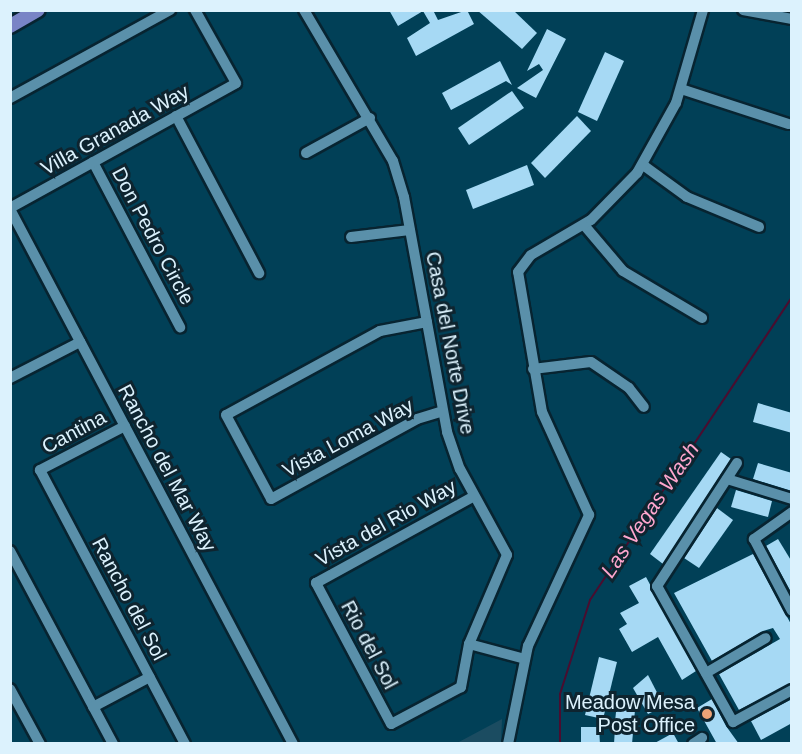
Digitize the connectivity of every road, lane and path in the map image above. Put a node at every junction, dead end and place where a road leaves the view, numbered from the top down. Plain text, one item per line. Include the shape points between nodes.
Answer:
1 (38, 10) edge
2 (170, 10) edge
3 (195, 10) edge
4 (304, 10) edge
5 (703, 10) edge
6 (743, 10) edge
7 (792, 19) edge
8 (10, 26) edge
9 (681, 89) junction
10 (10, 98) edge
11 (176, 116) junction
12 (370, 118) junction
13 (788, 124) dead end
14 (306, 153) dead end
15 (93, 162) junction
16 (643, 165) junction
17 (10, 209) edge
18 (584, 225) junction
19 (759, 227) dead end
20 (410, 230) junction
21 (351, 237) dead end
22 (259, 273) dead end
23 (702, 318) dead end
24 (427, 322) junction
25 (180, 327) dead end
26 (80, 342) junction
27 (532, 369) junction
28 (10, 378) edge
29 (644, 407) dead end
30 (443, 411) junction
31 (124, 426) junction
32 (737, 463) dead end
33 (40, 470) joint
34 (727, 479) junction
35 (474, 496) junction
36 (792, 499) edge
37 (792, 512) edge
38 (11, 552) edge
39 (316, 583) joint
40 (792, 611) edge
41 (766, 638) dead end
42 (469, 644) junction
43 (525, 659) junction
44 (706, 673) junction
45 (150, 677) junction
46 (461, 687) joint
47 (10, 689) edge
48 (792, 690) edge
49 (93, 707) junction
50 (40, 744) edge
51 (113, 744) edge
52 (185, 744) edge
53 (293, 744) edge
54 (508, 744) edge

1 - 8 main road
2 - 10 street
3 - 11 street, Villa Granada Way via 236,83
4 - 12 street, Casa del Norte Drive
5 - 9 street
6 - 7 street
9 - 13 street
9 - 16 street
11 - 15 street, Villa Granada Way
11 - 22 street
12 - 14 street
12 - 20 street, Casa del Norte Drive via 393,161
15 - 17 street, Villa Granada Way
15 - 25 street, Don Pedro Circle
16 - 18 street
16 - 19 street via 687,197
17 - 26 street, Rancho del Mar Way
18 - 23 street via 623,272
18 - 27 street via 527,258 518,272
20 - 21 street
20 - 24 street, Casa del Norte Drive
24 - 30 street, Casa del Norte Drive
24 - 30 street, Vista Loma Way via 380,331 226,414 271,499 417,419
26 - 28 street
26 - 31 street, Rancho del Mar Way
27 - 29 street via 591,362 629,388
27 - 43 street via 546,424 585,496 589,514
30 - 35 street, Casa del Norte Drive
31 - 33 street, Cantina
31 - 53 street, Rancho del Mar Way
32 - 34 street
33 - 45 street, Rancho del Sol
34 - 36 street
34 - 44 street via 657,586
35 - 39 street, Vista del Rio Way
35 - 42 street, Casa del Norte Drive via 507,555
37 - 40 street via 761,529 754,539
38 - 49 street
39 - 46 street, Rio del Sol via 391,724
41 - 44 street
42 - 43 street
42 - 46 street, Casa del Norte Drive
43 - 54 street
44 - 48 street via 734,722
45 - 49 street
45 - 52 street, Rancho del Sol
47 - 50 street
49 - 51 street

